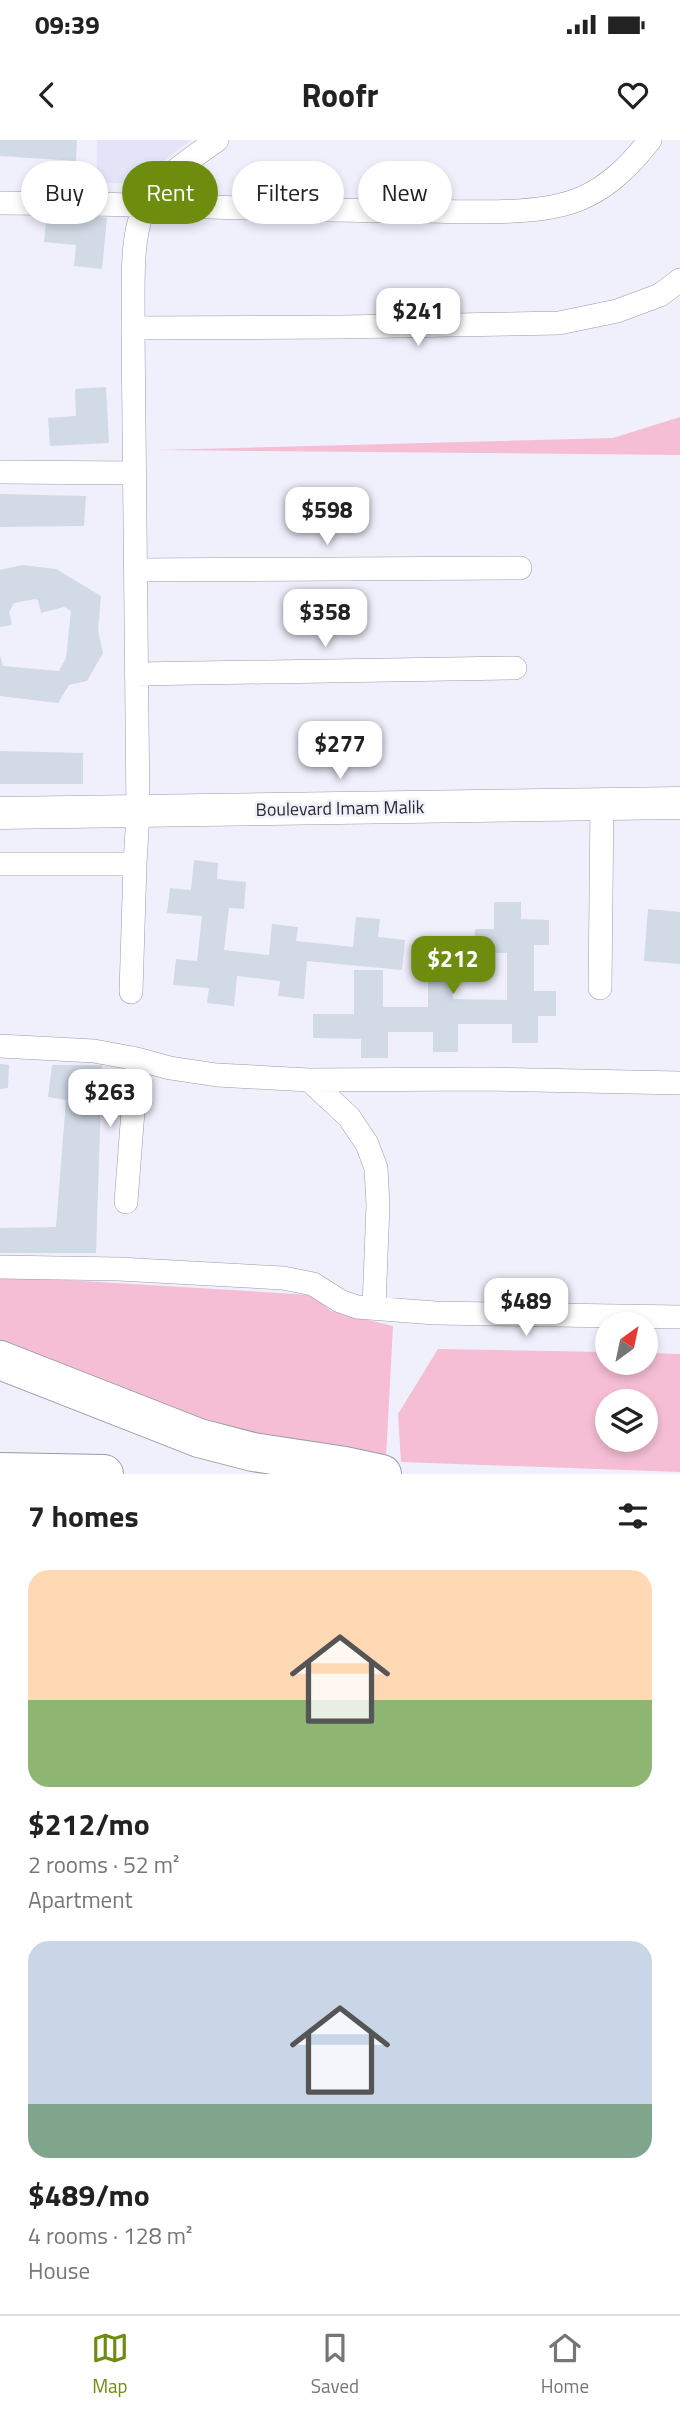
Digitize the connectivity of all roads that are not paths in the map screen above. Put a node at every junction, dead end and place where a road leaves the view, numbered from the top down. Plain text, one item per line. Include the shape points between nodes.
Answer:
1 (216, 140) edge
2 (650, 140) edge
3 (190, 161) edge
4 (0, 204) edge
5 (122, 206) edge
6 (218, 208) edge
7 (140, 224) edge
8 (680, 280) edge
9 (133, 328) junction
10 (0, 472) edge
11 (135, 473) junction
12 (520, 568) dead end
13 (136, 570) junction
14 (515, 668) dead end
15 (136, 674) junction
16 (680, 803) edge
17 (602, 804) junction
18 (0, 813) edge
19 (138, 813) junction
20 (0, 864) edge
21 (135, 864) junction
22 (600, 988) dead end
23 (131, 992) dead end
24 (0, 1046) edge
25 (137, 1059) junction
26 (309, 1080) junction
27 (680, 1083) edge
28 (126, 1202) dead end
29 (0, 1266) edge
30 (374, 1307) junction
31 (680, 1317) edge
32 (0, 1360) edge
33 (0, 1472) edge
34 (104, 1474) edge
35 (382, 1474) edge

1 - 3 street
2 - 6 street via 606,186 548,208
4 - 5 street
7 - 9 street
8 - 9 street via 660,295 617,311 559,323
9 - 11 street
10 - 11 street
11 - 13 street
12 - 13 street
13 - 15 street
14 - 15 street
15 - 19 street
16 - 17 street, Boulevard Imam Malik
17 - 19 street, Boulevard Imam Malik
17 - 22 street
18 - 19 street, Boulevard Imam Malik
19 - 21 street
20 - 21 street
21 - 23 street
24 - 25 street via 94,1051
25 - 26 street via 195,1073
25 - 28 street
26 - 27 street
26 - 30 street via 349,1117 368,1144 376,1168
29 - 30 street via 283,1278 313,1284 348,1304
30 - 31 street via 489,1316
32 - 35 highway via 200,1438
33 - 34 highway

